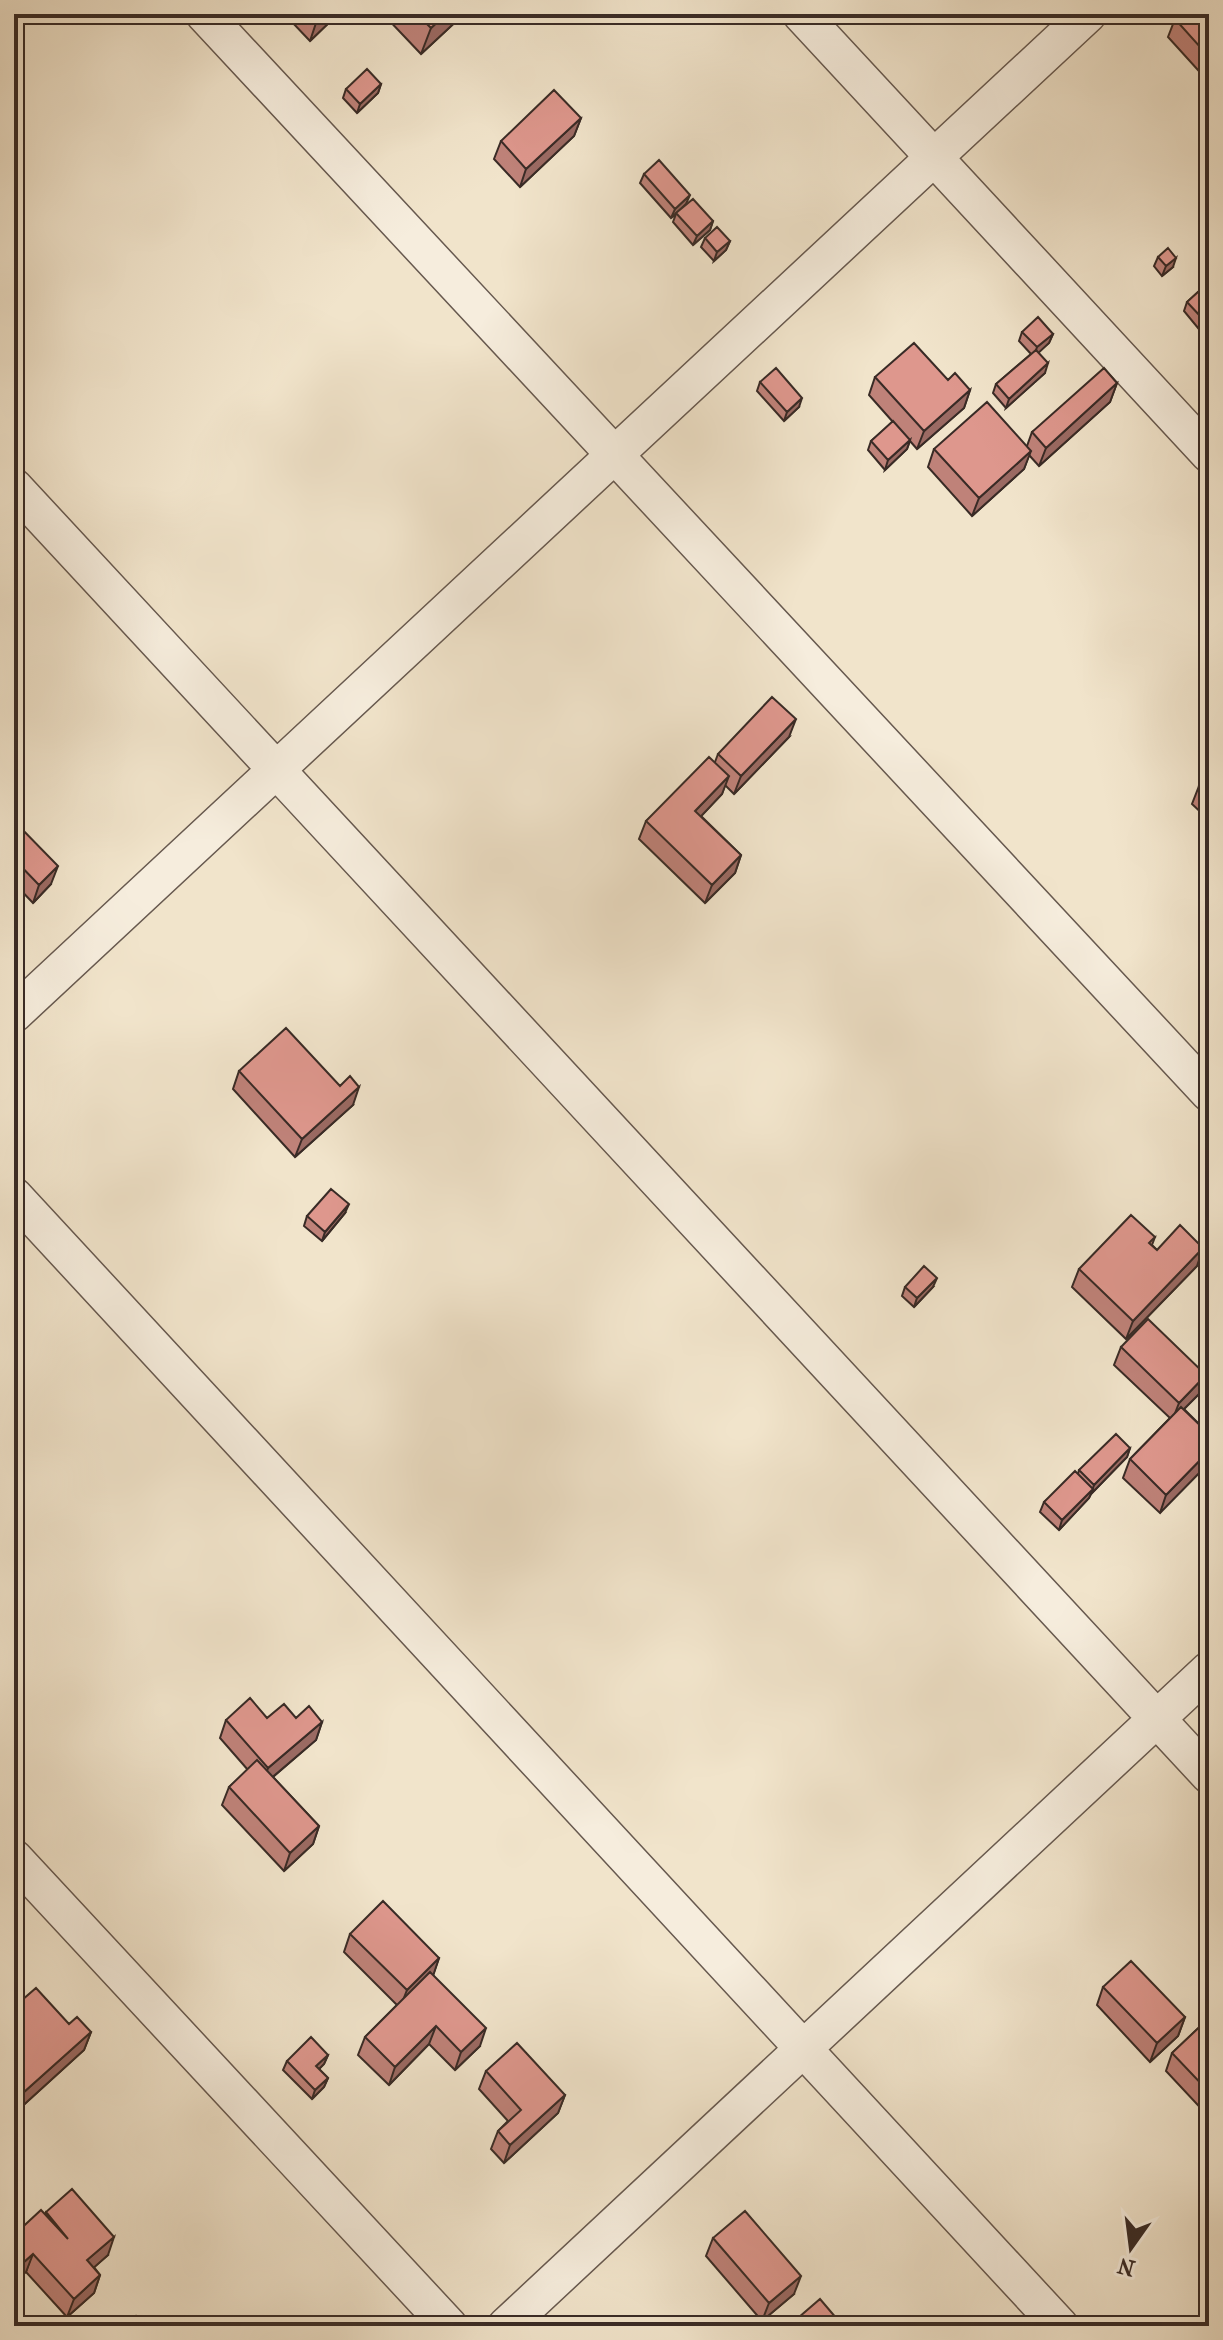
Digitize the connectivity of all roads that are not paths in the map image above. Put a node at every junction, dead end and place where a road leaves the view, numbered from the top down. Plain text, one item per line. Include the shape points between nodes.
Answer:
1 (204, 14) edge
2 (801, 14) edge
3 (1088, 14) edge
4 (934, 157) junction
5 (614, 454) junction
6 (1209, 454) edge
7 (14, 487) edge
8 (276, 770) junction
9 (14, 1014) edge
10 (1209, 1093) edge
11 (14, 1196) edge
12 (1209, 1670) edge
13 (1157, 1719) junction
14 (1209, 1775) edge
15 (14, 1858) edge
16 (803, 2049) junction
17 (449, 2326) edge
18 (506, 2326) edge
19 (1060, 2326) edge

1 - 5 street
2 - 4 street
3 - 4 street
4 - 5 street
4 - 6 street
5 - 8 street
5 - 10 street
7 - 8 street
8 - 9 street
8 - 13 street
11 - 16 street
12 - 13 street
13 - 14 street
13 - 16 street
15 - 17 street
16 - 18 street
16 - 19 street

